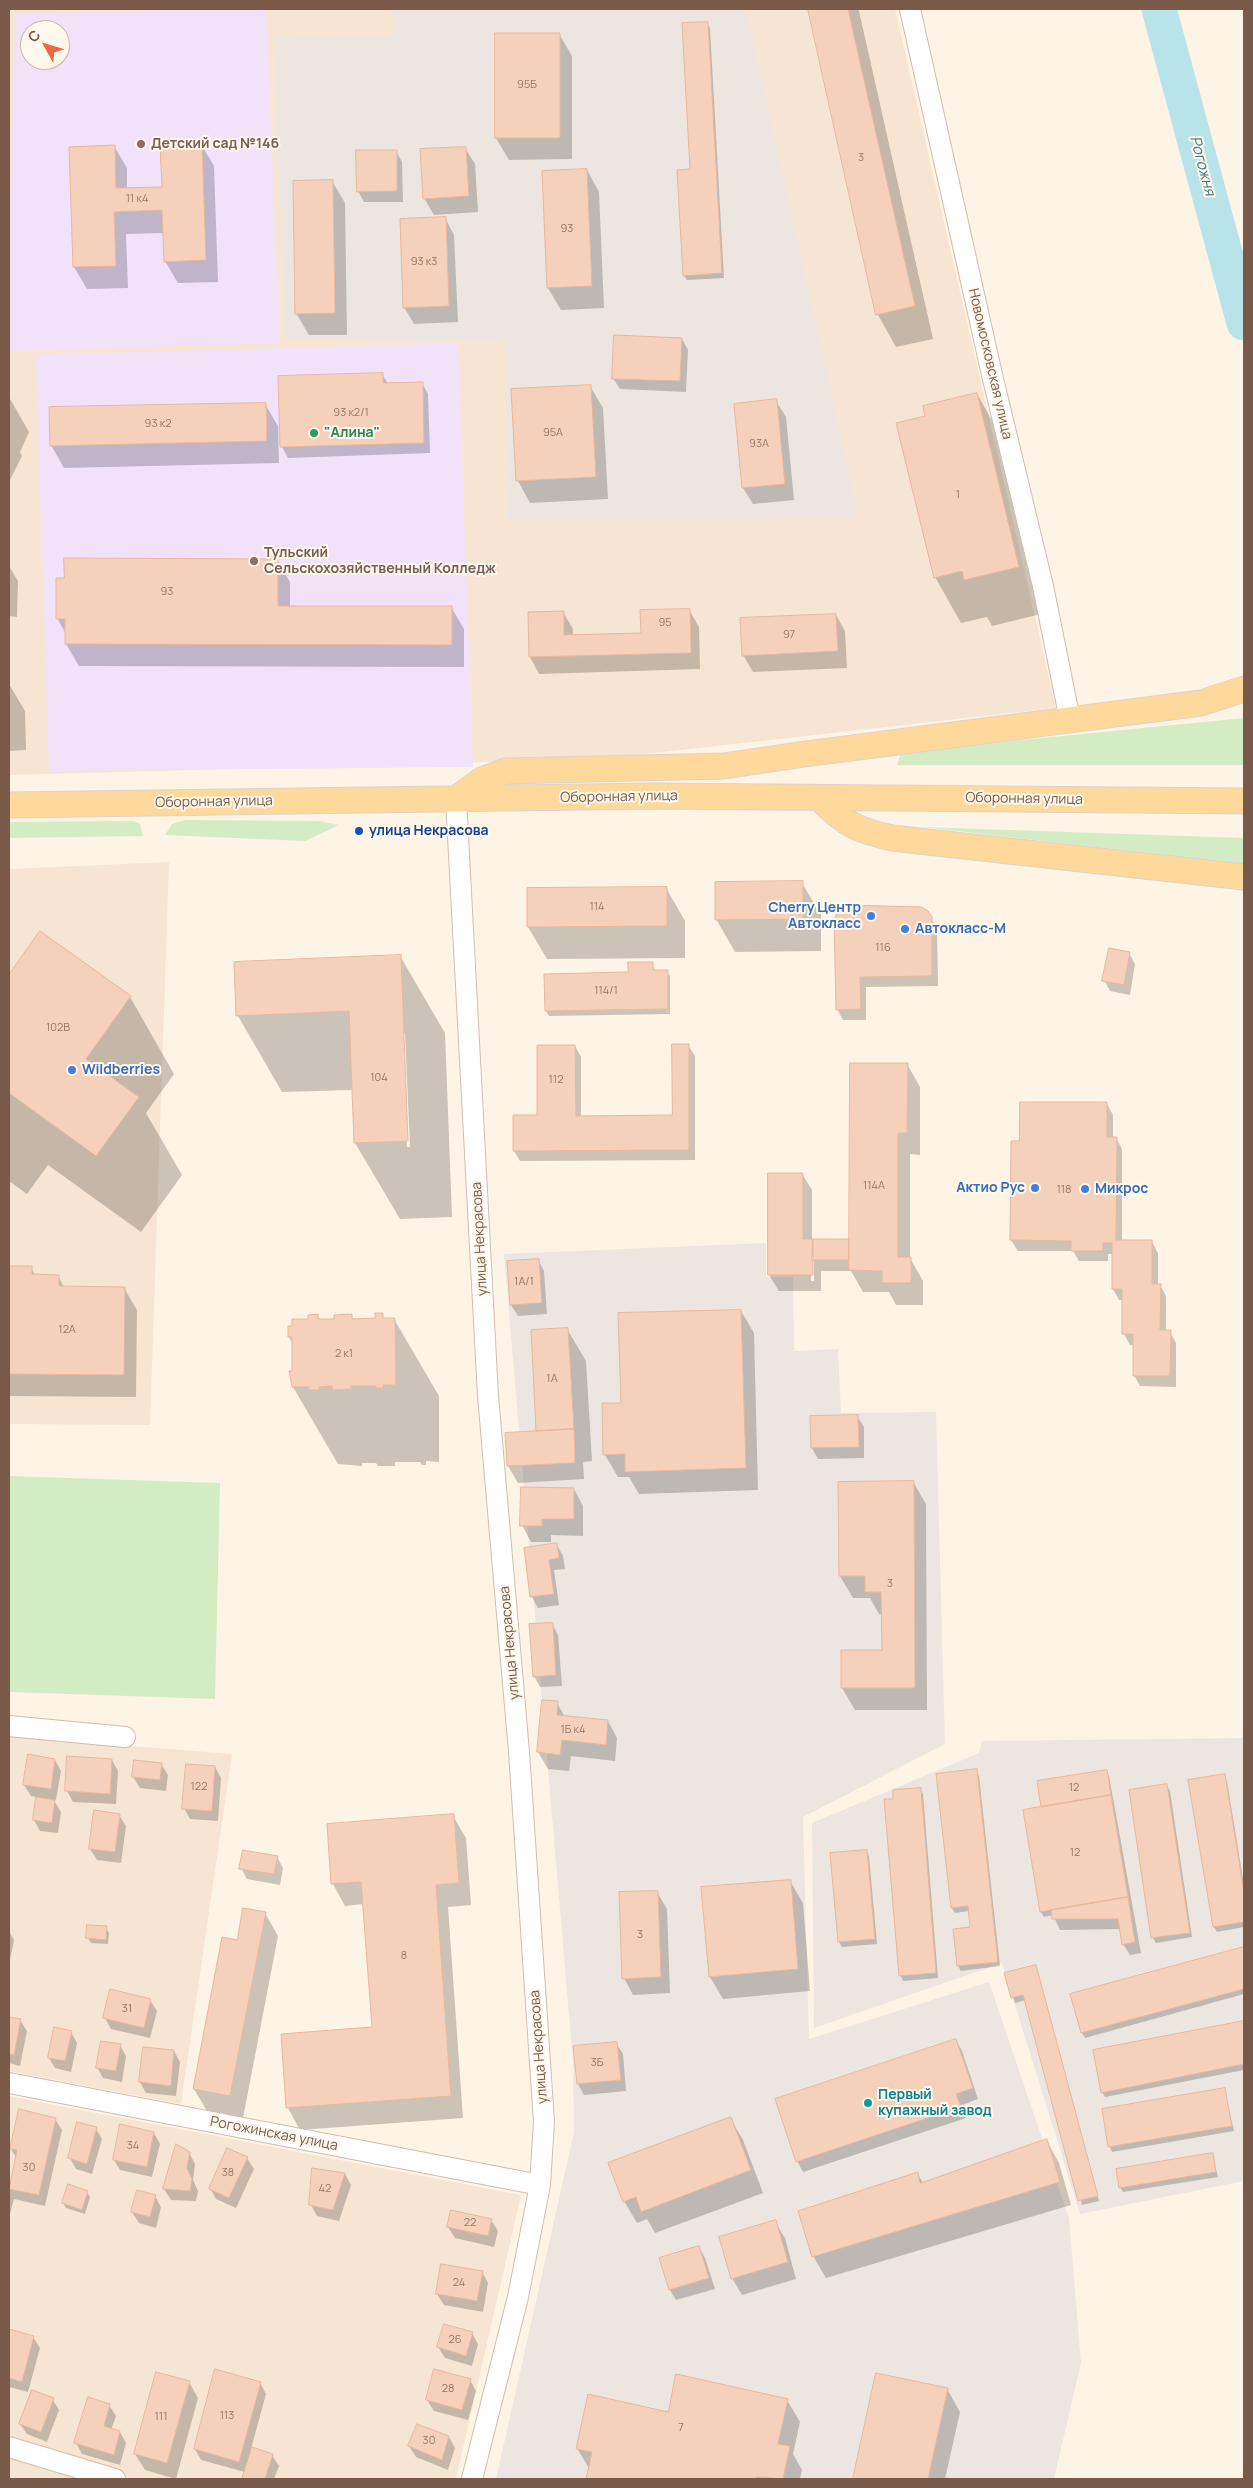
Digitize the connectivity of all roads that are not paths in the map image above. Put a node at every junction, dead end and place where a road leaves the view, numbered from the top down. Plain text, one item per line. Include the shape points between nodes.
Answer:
1 (910, 9) edge
2 (1244, 689) edge
3 (1070, 720) junction
4 (724, 766) junction
5 (482, 789) junction
6 (653, 796) junction
7 (792, 797) junction
8 (819, 798) junction
9 (456, 799) junction
10 (1236, 801) edge
11 (9, 805) edge
12 (1244, 877) edge
13 (9, 1726) edge
14 (125, 1737) dead end
15 (9, 2083) edge
16 (540, 2185) junction
17 (9, 2447) edge
18 (115, 2479) edge
19 (472, 2479) edge

1 - 3 street, Новомосковская улица via 992,379 1043,586
2 - 3 main road via 1201,703
3 - 4 main road
4 - 5 main road via 506,771
4 - 6 main road
4 - 7 main road
5 - 6 main road, Оборонная улица
5 - 9 main road, Оборонная улица
6 - 7 main road, Оборонная улица
7 - 8 main road, Оборонная улица
8 - 10 main road, Оборонная улица
8 - 12 main road via 842,820 864,832 892,838
9 - 11 main road, Оборонная улица
9 - 16 street, улица Некрасова via 488,1396 520,1752 544,2122
13 - 14 street
15 - 16 street, Рогожинская улица
16 - 19 street, улица Некрасова via 518,2297
17 - 18 street

